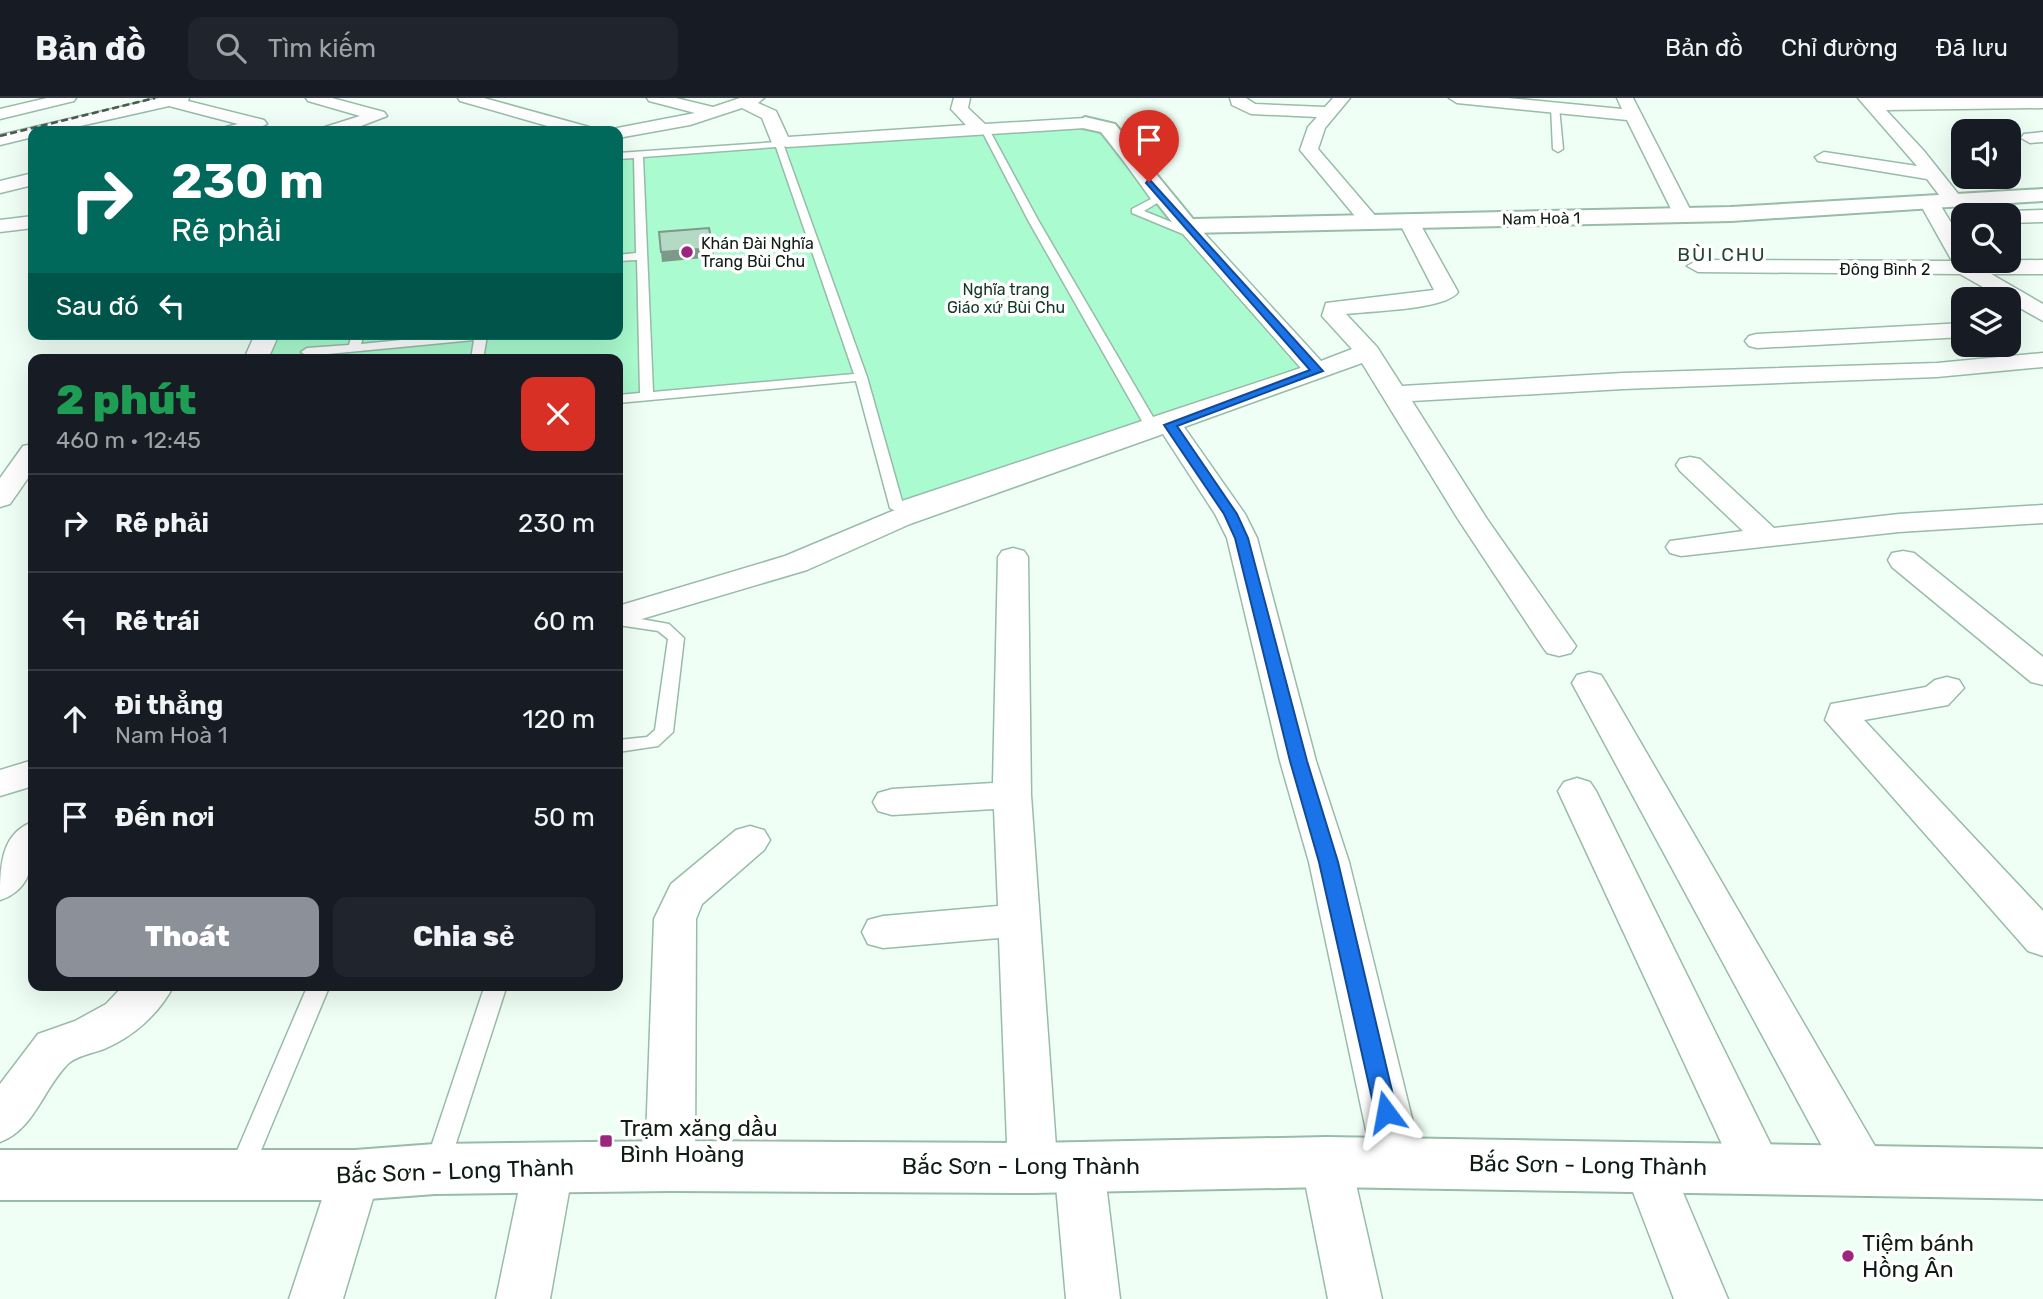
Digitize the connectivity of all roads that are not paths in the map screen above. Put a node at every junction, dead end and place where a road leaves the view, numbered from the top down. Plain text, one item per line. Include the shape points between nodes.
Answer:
1 (68, 98) edge
2 (314, 98) edge
3 (466, 98) edge
4 (655, 98) edge
5 (961, 98) edge
6 (1238, 98) edge
7 (1457, 98) edge
8 (175, 99) edge
9 (750, 101) edge
10 (1868, 102) edge
11 (2043, 103) edge
12 (1336, 105) edge
13 (1629, 106) edge
14 (1555, 107) junction
15 (715, 113) junction
16 (0, 114) edge
17 (1085, 122) joint
18 (263, 125) edge
19 (60, 126) edge
20 (347, 126) edge
21 (565, 126) edge
22 (982, 129) junction
23 (623, 132) edge
24 (28, 134) edge
25 (0, 141) edge
26 (779, 144) junction
27 (1558, 149) dead end
28 (638, 155) junction
29 (623, 156) edge
30 (1824, 157) dead end
31 (1933, 174) junction
32 (28, 180) edge
33 (0, 187) edge
34 (2043, 195) edge
35 (1953, 203) edge
36 (1998, 203) edge
37 (1951, 210) edge
38 (1935, 211) junction
39 (1683, 215) junction
40 (2043, 216) edge
41 (2021, 217) edge
42 (1409, 222) junction
43 (28, 223) edge
44 (1371, 223) junction
45 (0, 226) edge
46 (1187, 226) junction
47 (1951, 240) edge
48 (642, 256) junction
49 (623, 258) edge
50 (1698, 266) dead end
51 (2043, 267) edge
52 (2021, 268) edge
53 (1951, 269) edge
54 (1974, 273) edge
55 (2043, 314) edge
56 (1951, 331) edge
57 (356, 340) edge
58 (432, 340) edge
59 (1757, 341) dead end
60 (354, 348) junction
61 (307, 352) dead end
62 (1368, 352) junction
63 (2043, 360) edge
64 (1317, 371) junction
65 (861, 377) junction
66 (1396, 394) junction
67 (647, 396) junction
68 (623, 398) edge
69 (1160, 424) junction
70 (28, 459) edge
71 (1690, 465) dead end
72 (0, 498) edge
73 (2043, 514) edge
74 (1766, 537) junction
75 (1681, 547) dead end
76 (1013, 557) dead end
77 (1903, 560) dead end
78 (625, 619) edge
79 (1559, 646) dead end
80 (2043, 674) edge
81 (1588, 683) dead end
82 (1947, 688) dead end
83 (623, 745) edge
84 (28, 775) edge
85 (0, 783) edge
86 (1577, 791) dead end
87 (1012, 795) junction
88 (892, 802) dead end
89 (750, 840) dead end
90 (28, 843) edge
91 (0, 885) edge
92 (1020, 920) junction
93 (2035, 920) edge
94 (883, 932) dead end
95 (146, 991) edge
96 (316, 991) edge
97 (494, 991) edge
98 (0, 1121) edge
99 (1326, 1162) junction
100 (1398, 1163) junction
101 (670, 1166) junction
102 (1648, 1166) junction
103 (1056, 1167) junction
104 (1757, 1167) junction
105 (435, 1169) junction
106 (548, 1169) junction
107 (1861, 1169) junction
108 (2043, 1174) edge
109 (0, 1175) edge
110 (239, 1175) junction
111 (355, 1175) junction
112 (316, 1299) edge
113 (523, 1299) edge
114 (1093, 1299) edge
115 (1355, 1299) edge
116 (1701, 1299) edge

1 - 16 street
2 - 20 street via 378,116
3 - 21 street
4 - 15 street
5 - 22 street via 959,109
6 - 12 street via 1251,109
7 - 14 street
8 - 18 street
8 - 19 street
9 - 15 street
9 - 22 street via 771,115 782,142
10 - 11 street
10 - 31 street
12 - 44 street via 1317,127 1309,150
13 - 14 street
13 - 39 street
14 - 27 lane
15 - 23 street
17 - 22 street
17 - 46 street via 1108,128
22 - 26 lane
22 - 69 lane
22 - 69 lane via 1084,124 1105,129 1157,200 1136,211 1187,232 1309,369
24 - 25 street
26 - 28 lane
26 - 65 lane
28 - 29 lane
28 - 48 lane
30 - 31 street
31 - 35 street
32 - 33 street
34 - 36 street, Nam Hoà 1
37 - 38 street, Nam Hoà 1
38 - 39 street, Nam Hoà 1
38 - 47 street
39 - 42 street, Nam Hoà 1
40 - 41 street
42 - 44 street, Nam Hoà 1
42 - 62 street via 1447,292 1437,297 1334,308 1334,316
43 - 45 street
44 - 46 street, Nam Hoà 1
46 - 64 street
48 - 49 lane
48 - 67 lane
50 - 53 street, Đông Bình 2
51 - 52 street, Đông Bình 2
54 - 55 street
56 - 59 street
57 - 60 lane
58 - 60 lane
60 - 61 lane
62 - 64 street
62 - 66 street
63 - 66 street via 1937,370
64 - 69 street
65 - 67 lane
65 - 69 lane via 897,508
66 - 79 street
67 - 68 lane
69 - 78 street via 900,517 796,563
69 - 100 street via 1230,514 1242,538 1298,761 1329,862
70 - 72 street
71 - 74 street
73 - 74 street
74 - 75 street
76 - 87 street
77 - 80 street
78 - 83 lane via 663,627 676,638 664,732 652,742
81 - 107 street
82 - 93 street via 1936,697 1844,712 1843,720
84 - 85 street
86 - 104 street
87 - 88 street
87 - 92 street
89 - 101 street via 686,895 675,919
90 - 91 street
92 - 94 street
92 - 103 street
95 - 98 street via 122,1017 54,1048
96 - 110 lane
97 - 105 lane
99 - 100 street, Bắc Sơn - Long Thành
99 - 103 street, Bắc Sơn - Long Thành
99 - 115 street
100 - 102 street, Bắc Sơn - Long Thành
101 - 103 street, Bắc Sơn - Long Thành
101 - 106 street, Bắc Sơn - Long Thành
102 - 104 street, Bắc Sơn - Long Thành
102 - 116 street
103 - 114 street
104 - 107 street, Bắc Sơn - Long Thành
105 - 106 street, Bắc Sơn - Long Thành
105 - 111 street, Bắc Sơn - Long Thành
106 - 113 street
107 - 108 street, Bắc Sơn - Long Thành
109 - 110 street, Bắc Sơn - Long Thành
110 - 111 street, Bắc Sơn - Long Thành
111 - 112 street

